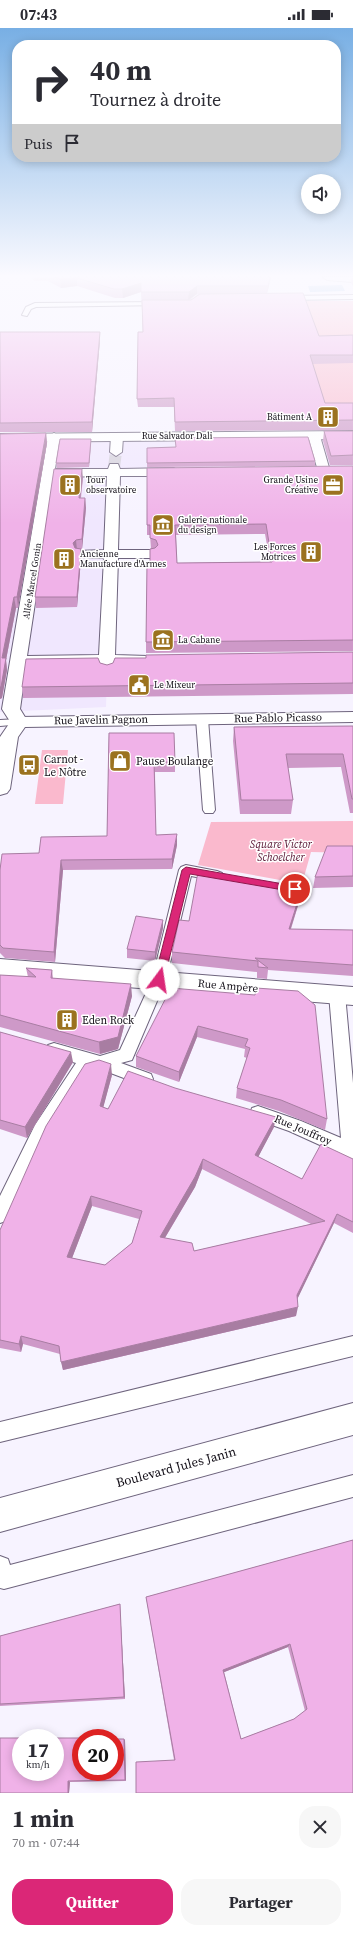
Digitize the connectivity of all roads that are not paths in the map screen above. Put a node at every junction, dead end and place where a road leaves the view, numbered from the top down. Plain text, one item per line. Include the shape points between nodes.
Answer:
1 (353, 435) edge
2 (314, 436) junction
3 (54, 437) junction
4 (117, 437) junction
5 (0, 438) edge
6 (116, 452) tunnel mouth
7 (114, 470) junction
8 (324, 470) junction
9 (339, 470) edge
10 (309, 471) edge
11 (184, 472) edge
12 (49, 473) junction
13 (82, 554) edge
14 (111, 554) junction
15 (150, 554) edge
16 (154, 659) edge
17 (19, 660) junction
18 (107, 664) junction
19 (353, 717) edge
20 (202, 719) junction
21 (19, 722) junction
22 (0, 723) edge
23 (0, 789) edge
24 (209, 810) dead end
25 (233, 878) edge
26 (0, 968) edge
27 (159, 980) junction
28 (345, 995) edge
29 (38, 1045) edge
30 (99, 1062) junction
31 (162, 1085) edge
32 (242, 1109) edge
33 (352, 1152) edge
34 (0, 1215) edge
35 (353, 1346) edge
36 (353, 1419) edge
37 (0, 1432) edge
38 (353, 1486) edge
39 (0, 1515) edge
40 (0, 1567) edge

1 - 2 street, Rue Salvador Dali
2 - 4 street, Rue Salvador Dali
2 - 8 street
3 - 4 street, Rue Salvador Dali
3 - 5 street, Rue Salvador Dali
3 - 12 street, Allée Marcel Gonin
4 - 6 street
7 - 11 street
7 - 12 street
7 - 14 street
8 - 9 street
8 - 10 street
12 - 17 street, Allée Marcel Gonin via 41,555
13 - 14 street
14 - 15 street
14 - 18 street
16 - 18 street
17 - 18 street
17 - 21 street, Allée Marcel Gonin via 11,708
19 - 20 street, Rue Pablo Picasso
20 - 21 street, Rue Javelin Pagnon
20 - 24 lane
21 - 22 lane, Rue Javelin Pagnon
21 - 23 street via 9,737
25 - 27 lane via 186,870
26 - 27 street, Rue Ampère
27 - 28 street, Rue Ampère
27 - 30 lane via 126,1055
28 - 33 lane, Rue Ampère
29 - 30 lane
30 - 31 lane
30 - 34 lane via 80,1068 41,1130
32 - 33 lane, Rue Jouffroy via 279,1119
35 - 37 lane
36 - 39 street, Boulevard Jules Janin
38 - 40 lane via 4,1578

